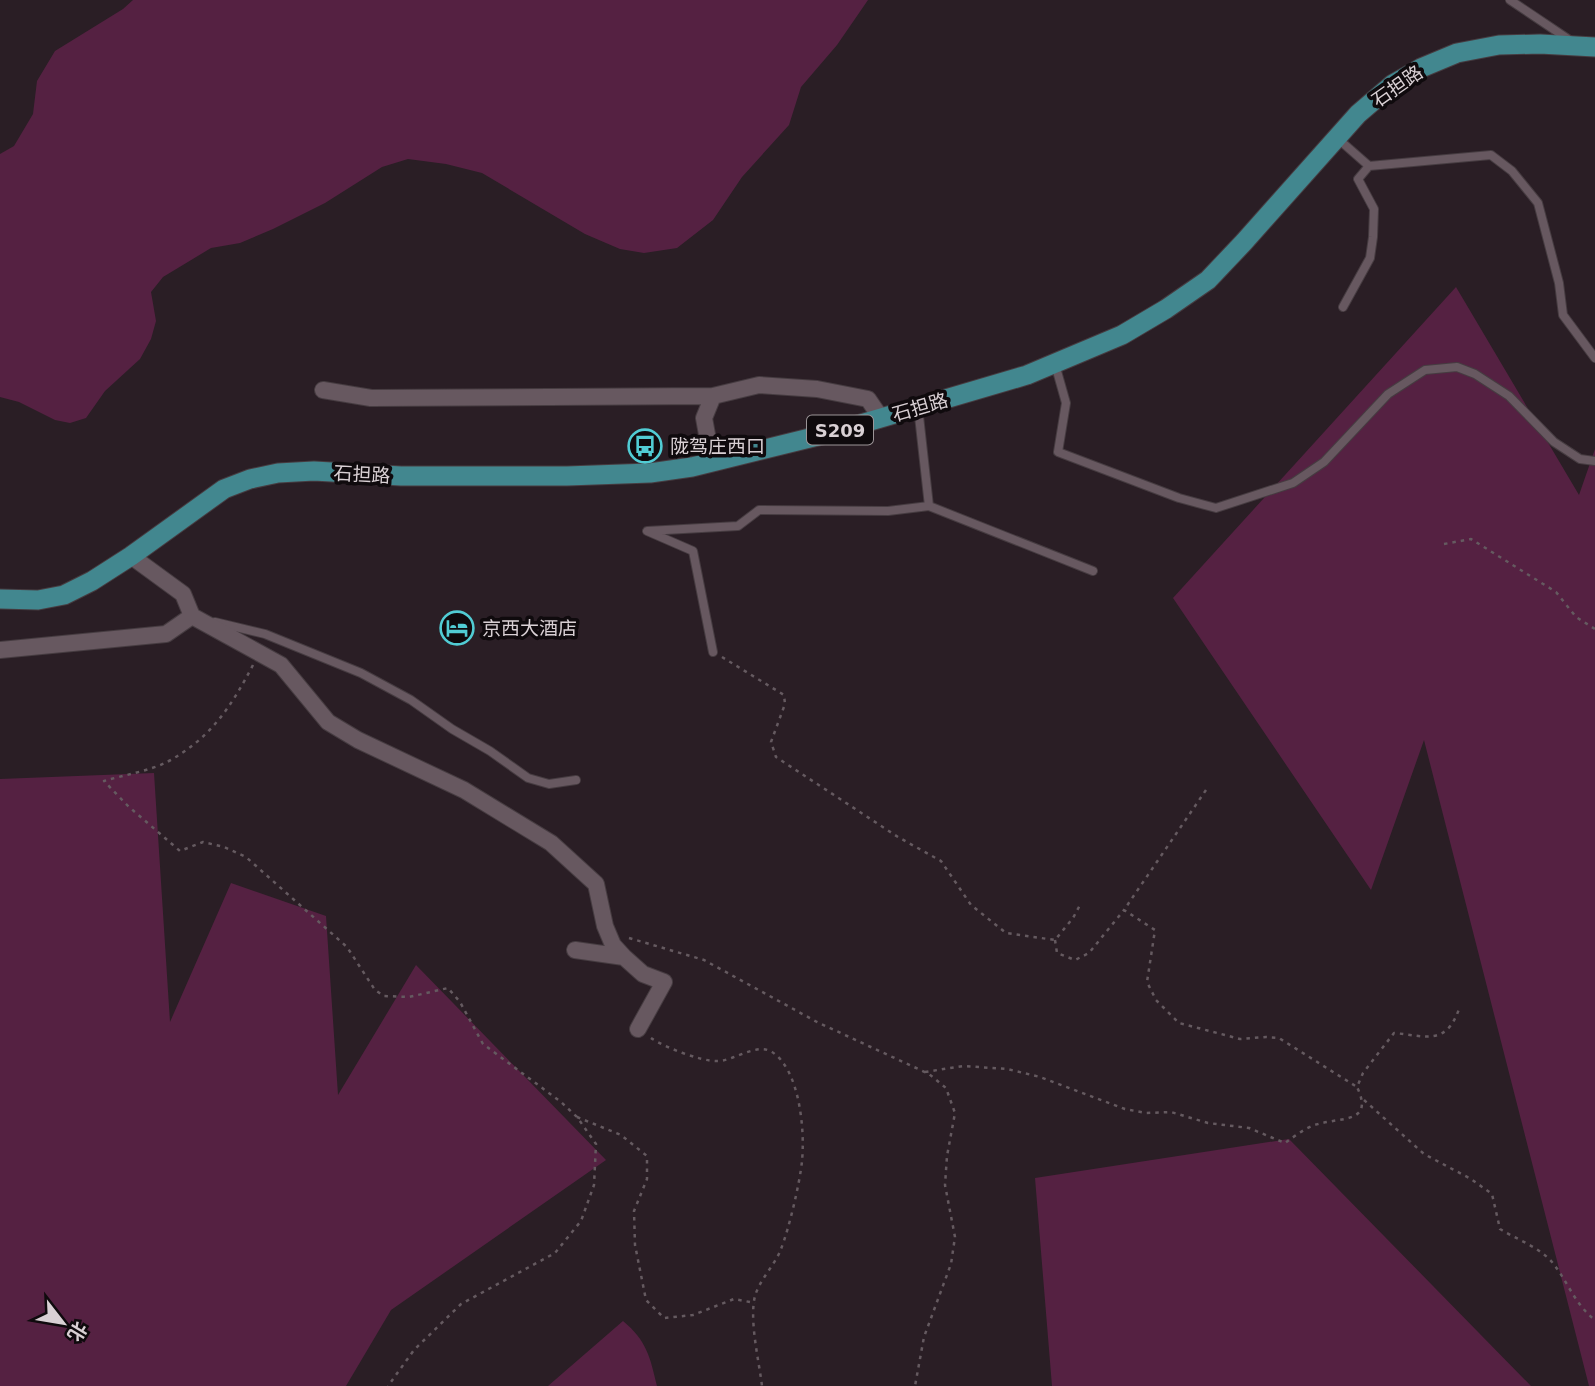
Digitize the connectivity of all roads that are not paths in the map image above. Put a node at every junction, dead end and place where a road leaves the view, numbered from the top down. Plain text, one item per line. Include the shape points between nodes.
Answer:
1 (1510, 0) edge
2 (1586, 46) edge
3 (1336, 137) junction
4 (1369, 166) junction
5 (1343, 307) dead end
6 (1595, 358) edge
7 (1055, 364) junction
8 (323, 390) dead end
9 (713, 396) junction
10 (918, 407) junction
11 (881, 418) junction
12 (1595, 461) edge
13 (712, 462) junction
14 (929, 506) junction
15 (131, 556) junction
16 (1093, 570) dead end
17 (0, 599) edge
18 (192, 616) junction
19 (0, 650) edge
20 (713, 652) road end
21 (576, 779) dead end
22 (575, 950) dead end
23 (624, 957) junction
24 (638, 1029) road end

1 - 2 lane
2 - 3 main road, 石担路 / S209 via 1499,45 1457,53 1393,85
3 - 4 lane
3 - 7 main road, 石担路 / S209 via 1208,280 1122,335
4 - 5 lane via 1358,179 1374,209 1370,258
4 - 6 lane via 1491,155 1512,171 1538,203 1563,316
7 - 10 main road, 石担路 / S209
7 - 12 lane via 1066,403 1058,452 1216,508 1293,483 1324,463 1388,394 1425,370 1457,367 1475,374 1509,396 1553,442 1580,459
8 - 9 street via 371,398
9 - 11 street via 759,385 817,389 868,399
9 - 13 street via 704,418
10 - 11 main road, 石担路 / S209
10 - 14 lane
11 - 13 main road, 石担路 / S209
13 - 15 main road, 石担路 / S209 via 650,473 601,475 278,473 224,489
14 - 16 lane
14 - 20 lane via 888,511 759,510 738,526 647,531 693,551
15 - 17 main road, 石担路 / S209 via 64,595
15 - 18 street via 183,594
18 - 19 street via 166,634
18 - 21 lane via 265,634 361,673 411,700 528,778 549,784
18 - 23 street via 281,665 328,722 464,790 551,843 596,884 608,934
22 - 23 street
23 - 24 street via 643,974 664,982

